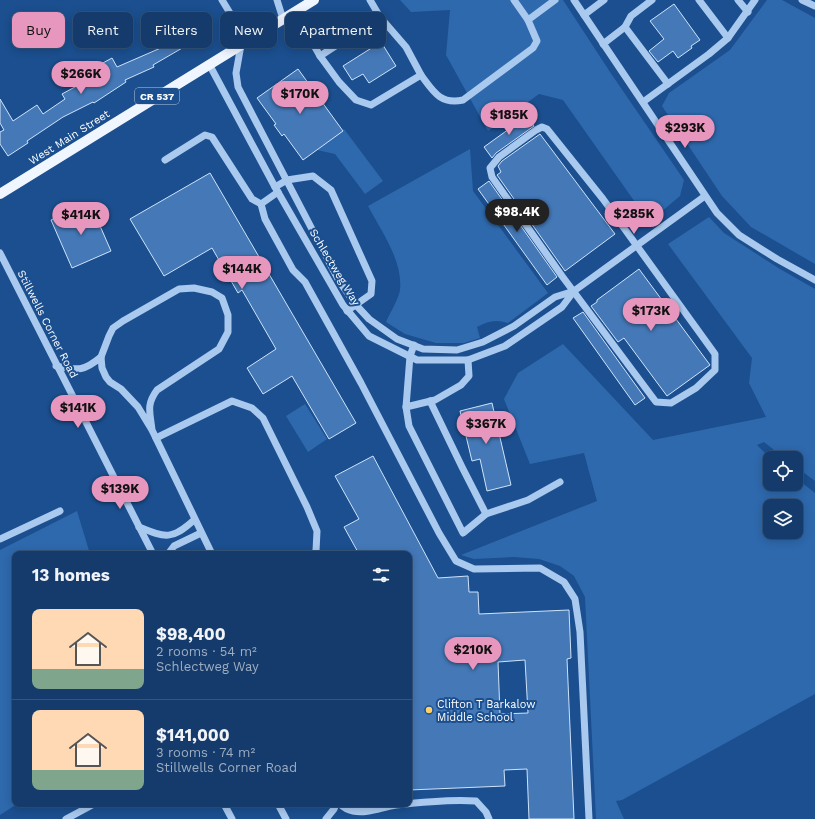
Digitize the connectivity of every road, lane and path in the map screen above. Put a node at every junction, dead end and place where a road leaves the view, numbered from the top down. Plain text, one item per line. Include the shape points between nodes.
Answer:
1 (222, 0) edge
2 (277, 0) edge
3 (314, 0) edge
4 (370, 0) edge
5 (514, 0) edge
6 (555, 0) edge
7 (574, 0) edge
8 (604, 0) edge
9 (652, 0) edge
10 (699, 0) edge
11 (738, 0) edge
12 (755, 0) edge
13 (802, 0) edge
14 (815, 6) edge
15 (228, 12) edge
16 (295, 12) edge
17 (377, 12) edge
18 (748, 12) junction
19 (584, 14) junction
20 (283, 19) joint
21 (528, 20) junction
22 (277, 23) edge
23 (386, 24) edge
24 (625, 28) junction
25 (728, 38) junction
26 (604, 44) junction
27 (236, 48) edge
28 (243, 48) edge
29 (315, 48) edge
30 (332, 48) edge
31 (320, 56) junction
32 (209, 64) junction
33 (421, 74) junction
34 (668, 84) junction
35 (643, 102) junction
36 (165, 160) dead end
37 (287, 180) junction
38 (276, 189) junction
39 (0, 194) edge
40 (706, 196) junction
41 (261, 204) junction
42 (636, 246) junction
43 (0, 253) edge
44 (815, 280) edge
45 (574, 290) junction
46 (356, 305) junction
47 (347, 311) junction
48 (414, 346) junction
49 (410, 356) junction
50 (101, 357) junction
51 (468, 360) junction
52 (56, 366) junction
53 (430, 401) junction
54 (406, 407) junction
55 (152, 430) junction
56 (156, 438) junction
57 (560, 482) dead end
58 (60, 511) dead end
59 (486, 514) junction
60 (194, 520) junction
61 (139, 527) junction
62 (201, 533) junction
63 (0, 539) edge
64 (151, 551) edge
65 (170, 551) edge
66 (210, 551) edge
67 (316, 551) edge
68 (412, 804) edge
69 (90, 807) edge
70 (226, 807) edge
71 (280, 807) edge
72 (335, 807) edge
73 (344, 807) edge
74 (379, 807) edge
75 (75, 817) edge
76 (66, 819) edge
77 (232, 819) edge
78 (286, 819) edge
79 (326, 819) edge
80 (489, 819) edge
81 (589, 819) edge

1 - 15 street
2 - 20 street
3 - 16 main road, West Main Street / CR 537
4 - 17 street
5 - 21 street
6 - 21 street
7 - 19 street
8 - 19 street
9 - 24 street via 631,16
10 - 25 street
11 - 18 street
12 - 18 street
13 - 14 street
18 - 25 street
19 - 26 street
20 - 22 main road, West Main Street / CR 537
21 - 33 street via 537,41 533,48 463,100 445,100
23 - 33 street via 406,47
24 - 26 street
24 - 34 street
25 - 34 street
26 - 35 street
27 - 32 main road, West Main Street / CR 537
28 - 37 street, Schlectweg Way via 236,73 238,87
29 - 31 street
30 - 31 street
31 - 33 street via 356,100 371,105
32 - 38 street, Schlectweg Way
32 - 39 main road, West Main Street / CR 537
34 - 35 street
35 - 40 street
36 - 41 street via 205,135 212,137 252,199
37 - 38 street
37 - 46 street, Schlectweg Way via 339,281
37 - 46 street via 313,176 331,190 372,281 371,294
38 - 41 street
38 - 47 street, Schlectweg Way
40 - 42 street, Schlectweg Way
40 - 44 street via 717,213 739,235
41 - 81 street via 268,226 293,270 305,282 456,561 474,569 540,568 564,582 575,599 580,632
42 - 45 street, Schlectweg Way
42 - 45 street via 715,354 715,370 696,388 671,403 656,402
42 - 45 street via 603,199 547,130 536,130 499,157 490,168 491,173 508,201
43 - 52 street, Stillwells Corner Road
45 - 48 street, Schlectweg Way via 555,297 514,326 483,342 457,350 423,349
45 - 51 street, Schlectweg Way via 562,307 505,346
46 - 47 street
46 - 48 street, Schlectweg Way via 369,319 398,339
47 - 49 street, Schlectweg Way via 369,336
48 - 49 street
49 - 51 street, Schlectweg Way via 417,360
49 - 54 street
50 - 52 street via 91,365 76,370
50 - 55 street via 106,377 138,407
50 - 55 street via 113,328 179,289 194,288 212,292 222,298 228,315 228,332 219,349 157,390 149,407
51 - 53 street via 469,376 461,385
52 - 61 street, Stillwells Corner Road
53 - 54 street
53 - 59 street
54 - 59 street via 408,426 463,533
55 - 56 street
56 - 60 street
56 - 67 street via 232,401 252,408 263,418 307,508 317,531
57 - 59 street via 528,500
58 - 63 street
60 - 61 street via 175,534 153,533
60 - 62 street
61 - 64 street, Stillwells Corner Road
62 - 65 street via 174,546
62 - 66 street
68 - 80 street via 476,801
69 - 75 street
70 - 77 street
71 - 78 street
72 - 79 street
73 - 74 street via 354,812 365,812
75 - 76 street

